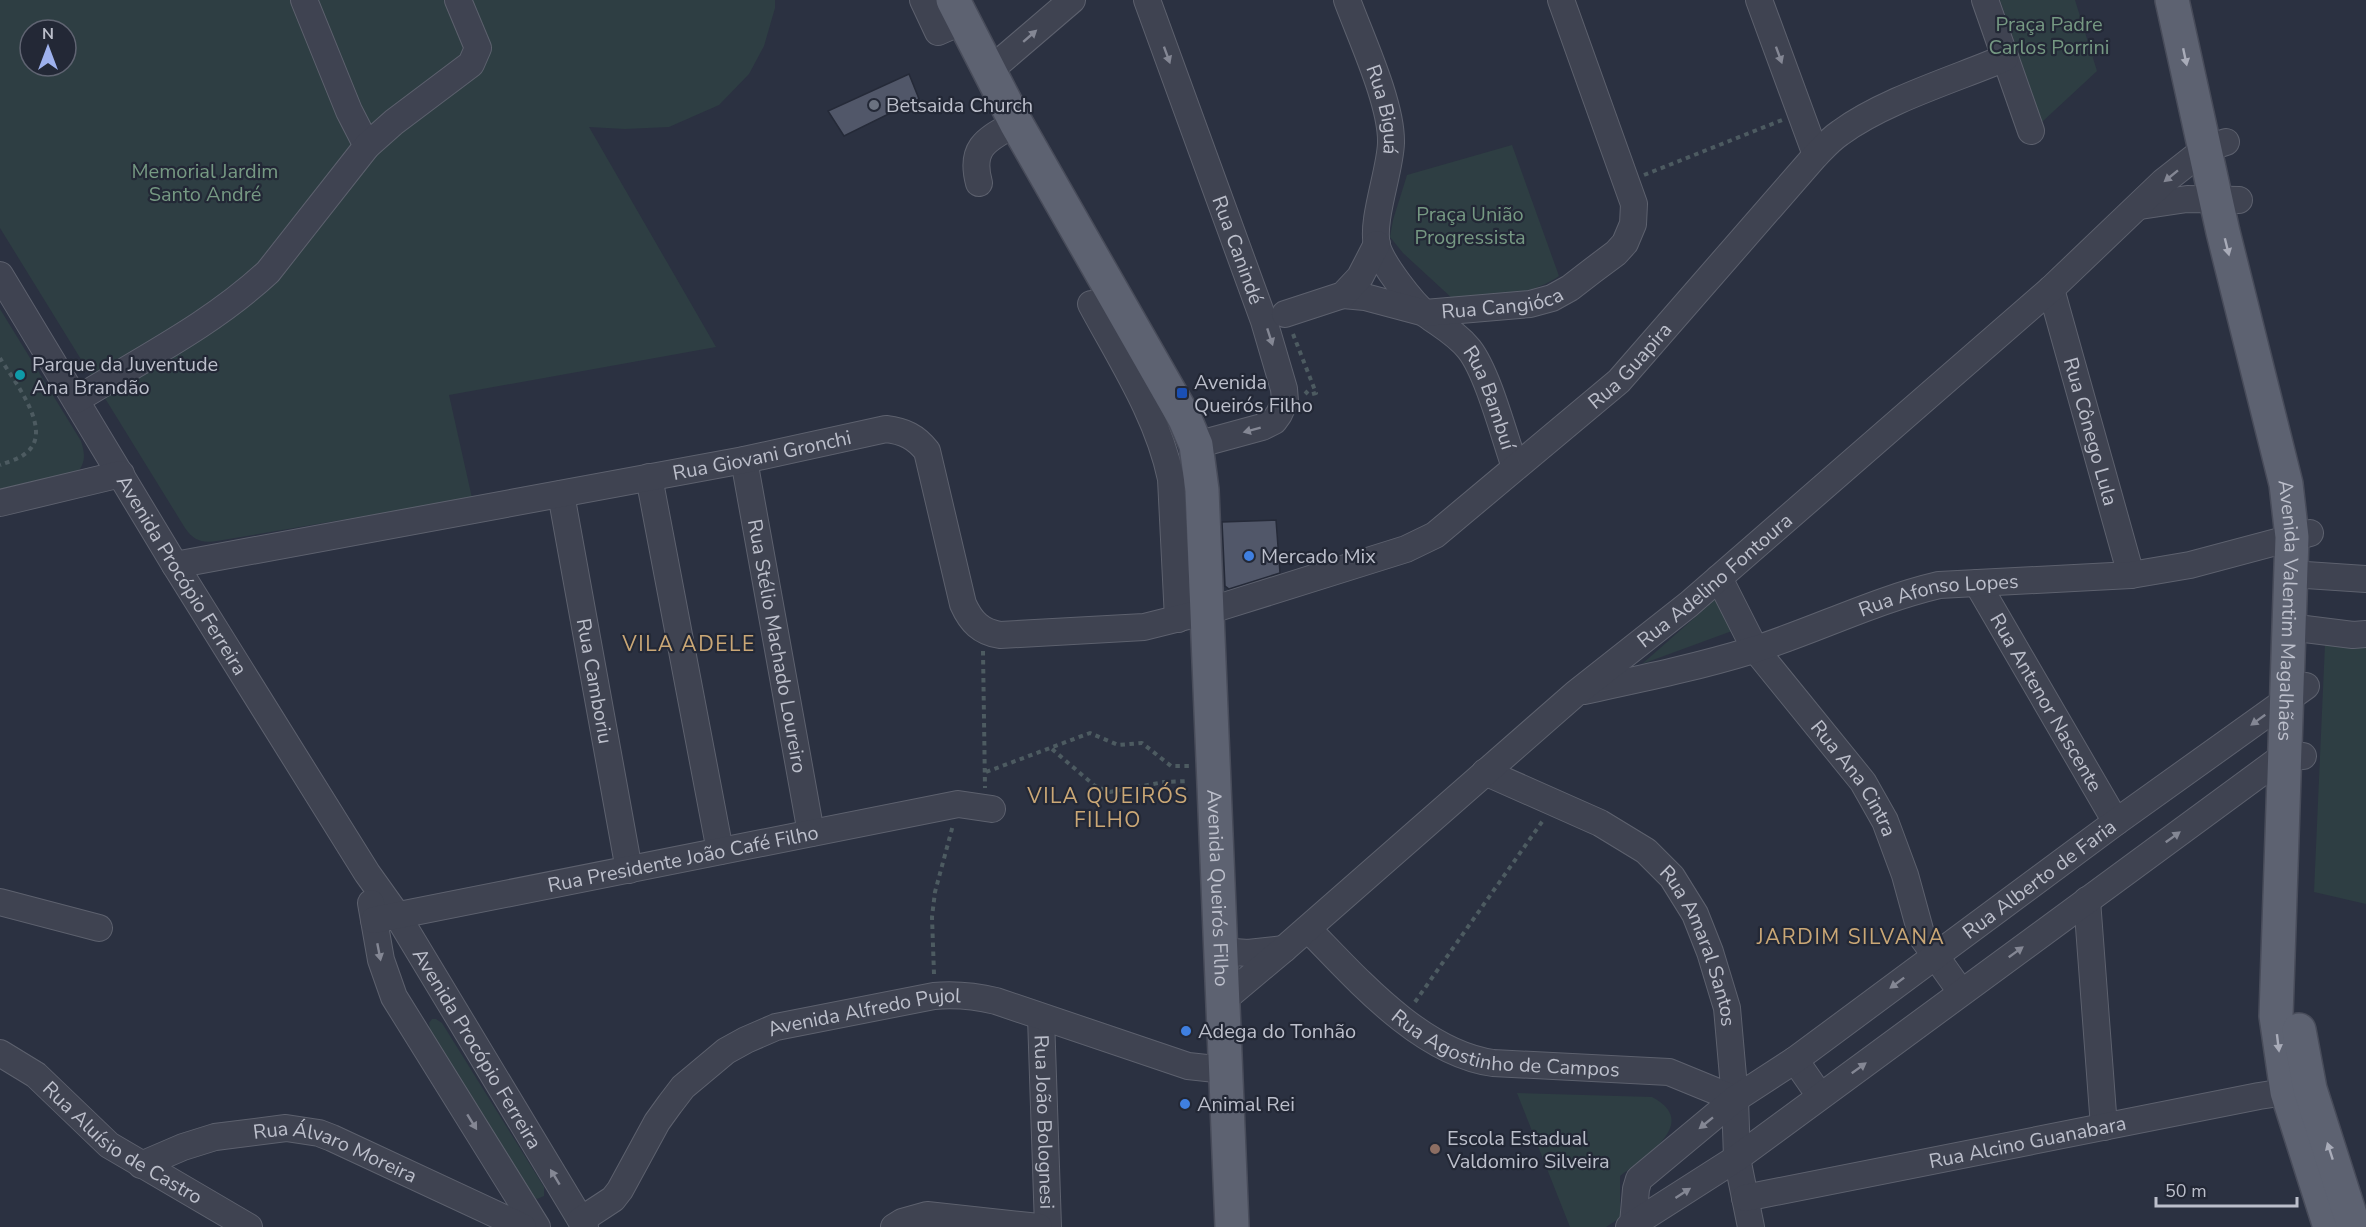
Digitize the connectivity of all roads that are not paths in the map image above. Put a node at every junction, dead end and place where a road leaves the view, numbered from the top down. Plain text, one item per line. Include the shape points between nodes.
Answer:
1 (304, 0) edge
2 (458, 0) edge
3 (923, 0) edge
4 (1072, 0) edge
5 (1147, 0) edge
6 (1347, 0) edge
7 (1561, 0) edge
8 (1759, 0) edge
9 (1985, 0) edge
10 (2172, 0) edge
11 (2194, 0) edge
12 (958, 10) edge
13 (2005, 58) junction
14 (988, 72) junction
15 (1016, 123) junction
16 (2031, 131) dead end
17 (2215, 145) junction
18 (367, 146) junction
19 (1816, 155) junction
20 (979, 183) dead end
21 (2228, 200) junction
22 (2140, 206) junction
23 (1377, 244) junction
24 (0, 274) edge
25 (2051, 289) junction
26 (1343, 295) junction
27 (1091, 304) dead end
28 (1425, 313) junction
29 (1285, 314) dead end
30 (76, 400) junction
31 (1196, 445) junction
32 (744, 460) junction
33 (1515, 467) junction
34 (121, 474) junction
35 (649, 477) junction
36 (561, 494) junction
37 (0, 503) edge
38 (2301, 535) junction
39 (175, 565) junction
40 (2131, 575) junction
41 (2301, 575) junction
42 (1719, 578) junction
43 (2366, 579) edge
44 (1977, 583) junction
45 (1193, 615) junction
46 (2299, 628) junction
47 (2366, 634) edge
48 (1755, 649) junction
49 (2296, 692) junction
50 (1575, 694) junction
51 (2294, 756) junction
52 (1485, 772) junction
53 (988, 808) road end
54 (2116, 822) junction
55 (811, 833) junction
56 (720, 851) junction
57 (629, 870) junction
58 (2086, 900) junction
59 (0, 902) edge
60 (385, 917) junction
61 (99, 928) dead end
62 (1308, 929) junction
63 (1284, 949) junction
64 (1220, 951) junction
65 (1934, 956) junction
66 (1961, 992) junction
67 (1222, 1001) junction
68 (1041, 1017) junction
69 (0, 1053) edge
70 (1795, 1060) junction
71 (1225, 1070) junction
72 (2298, 1090) junction
73 (1820, 1096) junction
74 (1735, 1099) junction
75 (2104, 1127) junction
76 (1737, 1158) junction
77 (141, 1165) junction
78 (1745, 1198) junction
79 (582, 1225) edge
80 (1631, 1226) edge
81 (249, 1227) edge
82 (523, 1227) edge
83 (539, 1227) edge
84 (894, 1227) edge
85 (1039, 1227) edge
86 (1048, 1227) edge
87 (1232, 1227) edge
88 (1751, 1227) edge
89 (2330, 1227) edge
90 (2354, 1227) edge

1 - 18 street
2 - 18 street via 478,48 475,59
3 - 12 street via 938,32
14 -> 4 street
5 -> 31 street, Rua Canindé via 1264,321 1284,389 1285,401 1274,421
6 - 23 street, Rua Biguá via 1389,121 1390,153
7 - 28 street, Rua Cangióca via 1634,204 1633,224 1625,243 1552,298 1530,304
8 -> 19 street
9 - 13 street
10 -> 17 main road, Avenida Valentim Magalhães
11 - 17 main road, Avenida Valentim Magalhães
12 - 14 main road, Avenida Queirós Filho
13 - 16 street
13 - 19 street, Rua Guapira via 1854,123
14 - 15 main road, Avenida Queirós Filho
15 - 20 street via 980,147 976,159
15 - 31 main road, Avenida Queirós Filho via 1185,419
17 - 21 main road, Avenida Valentim Magalhães
17 -> 22 street, Rua Adelino Fontoura via 2163,182
18 - 30 street via 254,285 212,319
19 - 33 street, Rua Guapira via 1619,381
21 - 22 street via 2187,199
21 - 38 main road, Avenida Valentim Magalhães via 2299,456
22 - 25 street, Rua Adelino Fontoura
23 - 26 street via 1360,277
23 - 28 street, Rua Biguá via 1386,267
24 - 30 street, Avenida Procópio Ferreira
25 - 40 street, Rua Cônego Lula
25 - 42 street, Rua Adelino Fontoura
26 - 28 street, Rua Cangióca
26 - 29 street, Rua Cangióca
27 - 45 street, Avenida Queirós Filho via 1154,424 1167,459
28 - 33 street, Rua Bambuí via 1455,333 1470,351
30 - 34 street, Avenida Procópio Ferreira
31 - 45 main road, Avenida Queirós Filho via 1201,480
32 - 35 street, Rua Giovani Gronchi
32 - 45 street, Rua Giovani Gronchi via 886,429 901,431 921,443 931,461 963,604 967,614 987,633 1126,630
32 - 55 street, Rua Stélio Machado Loureiro
33 - 45 street, Rua Guapira via 1422,542
34 - 37 street
34 - 39 street, Avenida Procópio Ferreira
35 - 36 street, Rua Giovani Gronchi
35 - 56 street
36 - 39 street, Rua Giovani Gronchi
36 - 57 street, Rua Camboriu
38 - 40 street, Rua Afonso Lopes via 2190,565
38 - 41 main road, Avenida Valentim Magalhães
39 - 60 street, Avenida Procópio Ferreira via 367,873
40 - 44 street, Rua Afonso Lopes
41 - 43 street
41 - 46 main road, Avenida Valentim Magalhães
42 - 48 street, Rua Ana Cintra
42 - 50 street, Rua Adelino Fontoura
44 - 48 street, Rua Afonso Lopes via 1939,585 1910,592
44 - 54 street, Rua Antenor Nascente
45 - 64 main road, Avenida Queirós Filho via 1214,773
46 - 47 street
46 - 49 main road, Avenida Valentim Magalhães
48 - 50 street, Rua Afonso Lopes
48 - 65 street, Rua Ana Cintra via 1863,783 1885,821 1922,937
49 - 51 main road, Avenida Valentim Magalhães
49 -> 54 street, Rua Alberto de Faria
50 - 52 street, Rua Adelino Fontoura
58 -> 51 street, Rua Alberto de Faria
51 - 72 main road, Avenida Valentim Magalhães
52 - 62 street, Rua Adelino Fontoura
52 - 74 street, Rua Amaral Santos via 1600,823 1646,851 1672,877 1695,914 1727,1008
53 - 55 street, Rua Presidente João Café Filho via 958,804
54 - 65 street, Rua Alberto de Faria
55 - 56 street, Rua Presidente João Café Filho
56 - 57 street, Rua Presidente João Café Filho
57 - 60 street, Rua Presidente João Café Filho
66 -> 58 street, Rua Alberto de Faria
58 - 75 street
59 - 61 street
79 -> 60 street, Avenida Procópio Ferreira
60 -> 83 street, Avenida Procópio Ferreira via 381,960 394,996
62 - 63 street, Rua Adelino Fontoura
62 - 74 street, Rua Agostinho de Campos via 1403,1020 1433,1042 1473,1060 1669,1072
63 - 64 street
63 - 67 street, Rua Adelino Fontoura
64 - 67 main road, Avenida Queirós Filho
65 - 66 street, Rua Ana Cintra
65 -> 70 street, Rua Alberto de Faria
73 -> 66 street, Rua Alberto de Faria
67 - 71 main road, Avenida Queirós Filho
68 - 71 street, Avenida Alfredo Pujol via 1188,1066
68 - 79 street, Avenida Alfredo Pujol via 975,996 955,994 776,1027 746,1040 726,1051 683,1087 620,1190
68 - 86 street, Rua João Bolognesi
69 - 77 street, Rua Aluísio de Castro via 36,1076 109,1145
70 - 73 street
70 - 74 street, Rua Alberto de Faria
71 - 87 main road, Avenida Queirós Filho
72 - 75 street, Rua Alcino Guanabara
72 - 89 main road, Avenida Valentim Magalhães
90 -> 72 main road, Avenida Valentim Magalhães
73 - 76 street, Rua Alberto de Faria
74 - 76 street, Rua Amaral Santos
74 -> 80 street, Rua Alberto de Faria via 1640,1179
75 - 78 street, Rua Alcino Guanabara
76 - 78 street, Rua Amaral Santos
80 -> 76 street, Rua Alberto de Faria
77 - 81 street, Rua Aluísio de Castro
77 - 82 street, Rua Álvaro Moreira via 215,1137 286,1128 304,1130 332,1138
78 - 88 street, Rua Amaral Santos
79 - 83 street via 569,1210 555,1210 548,1213
84 - 85 street via 927,1215

